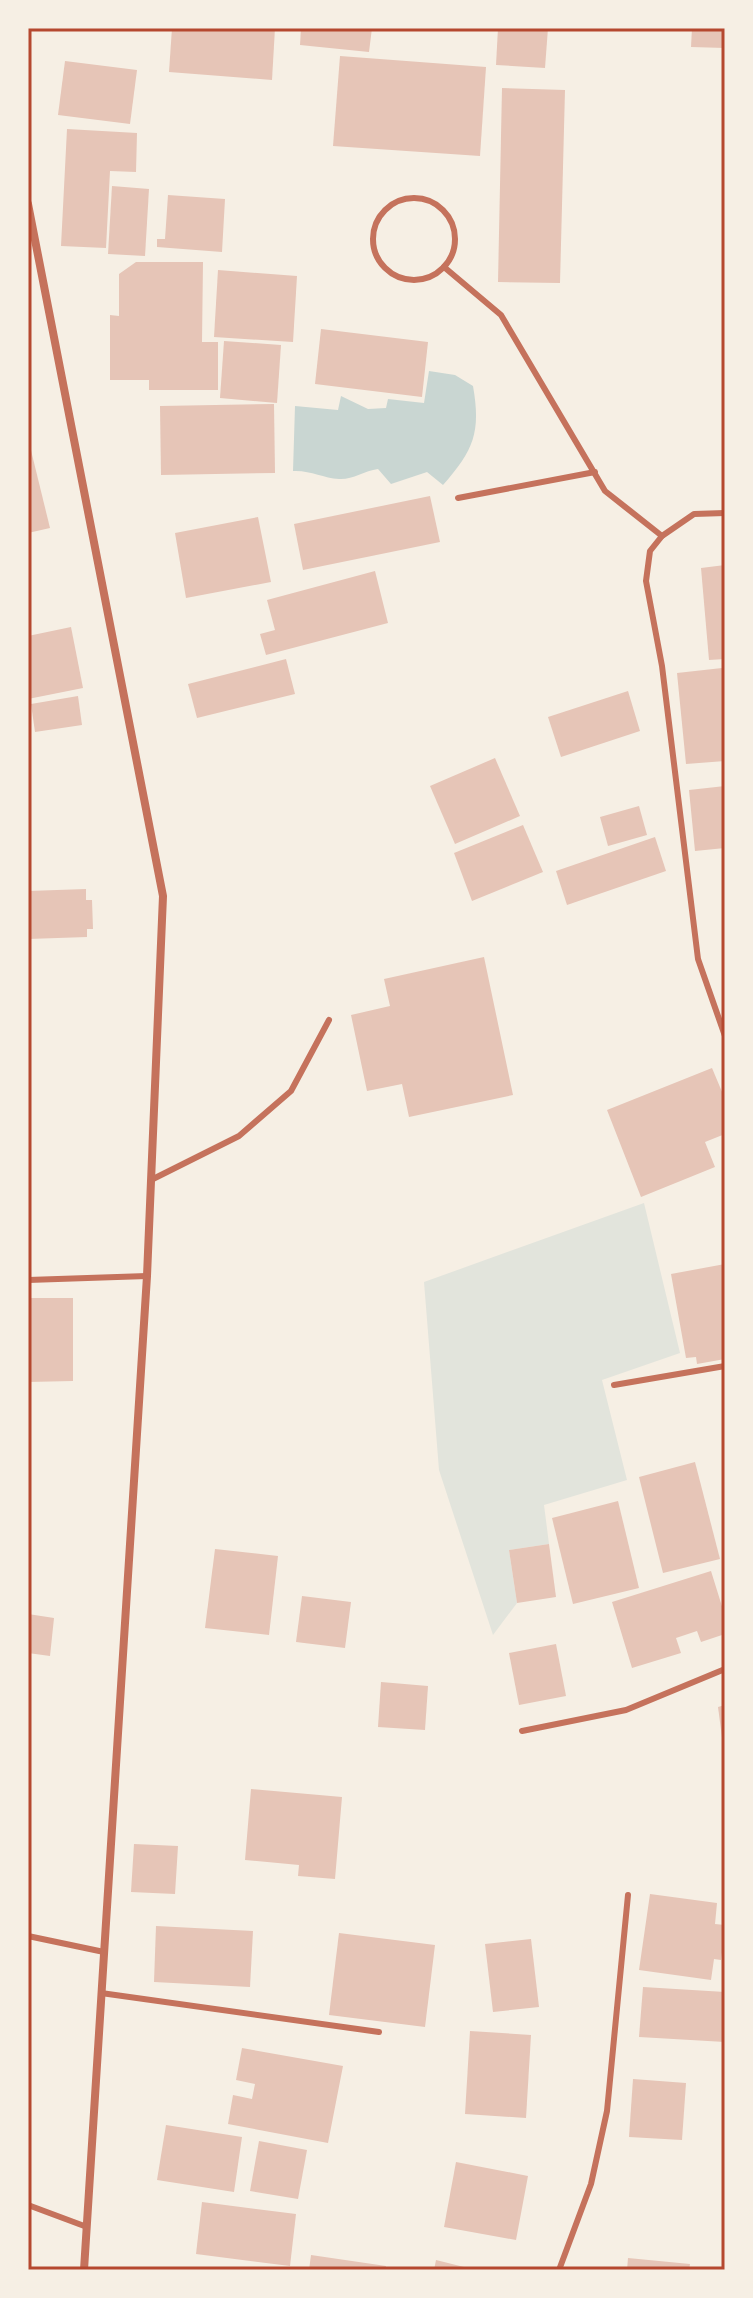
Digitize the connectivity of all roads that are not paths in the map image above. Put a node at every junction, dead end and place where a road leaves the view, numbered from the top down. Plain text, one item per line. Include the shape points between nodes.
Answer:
1 (28, 204) edge
2 (444, 267) junction
3 (595, 472) junction
4 (458, 498) dead end
5 (725, 513) edge
6 (662, 536) junction
7 (329, 1020) dead end
8 (725, 1036) edge
9 (151, 1180) junction
10 (147, 1276) junction
11 (28, 1280) edge
12 (725, 1366) edge
13 (614, 1385) dead end
14 (725, 1669) edge
15 (522, 1731) dead end
16 (628, 1895) dead end
17 (28, 1936) edge
18 (104, 1952) junction
19 (101, 1993) junction
20 (379, 2032) dead end
21 (28, 2205) edge
22 (87, 2227) junction
23 (84, 2270) edge
24 (559, 2270) edge

1 - 9 street via 163,896
2 - 2 lane via 434,275 408,280 386,268 378,258 374,232 388,208 414,198 440,207 449,217 455,244
2 - 3 lane via 501,315
3 - 4 lane
3 - 6 lane via 605,491
5 - 6 lane via 694,514
6 - 8 lane via 650,551 646,581 662,666 698,959
7 - 9 lane via 291,1091 239,1136
9 - 10 street
10 - 11 lane
10 - 18 street
12 - 13 lane
14 - 15 lane via 626,1710
16 - 24 lane via 607,2111 591,2184
17 - 18 lane
18 - 19 street
19 - 20 lane
19 - 22 street
21 - 22 lane
22 - 23 street

